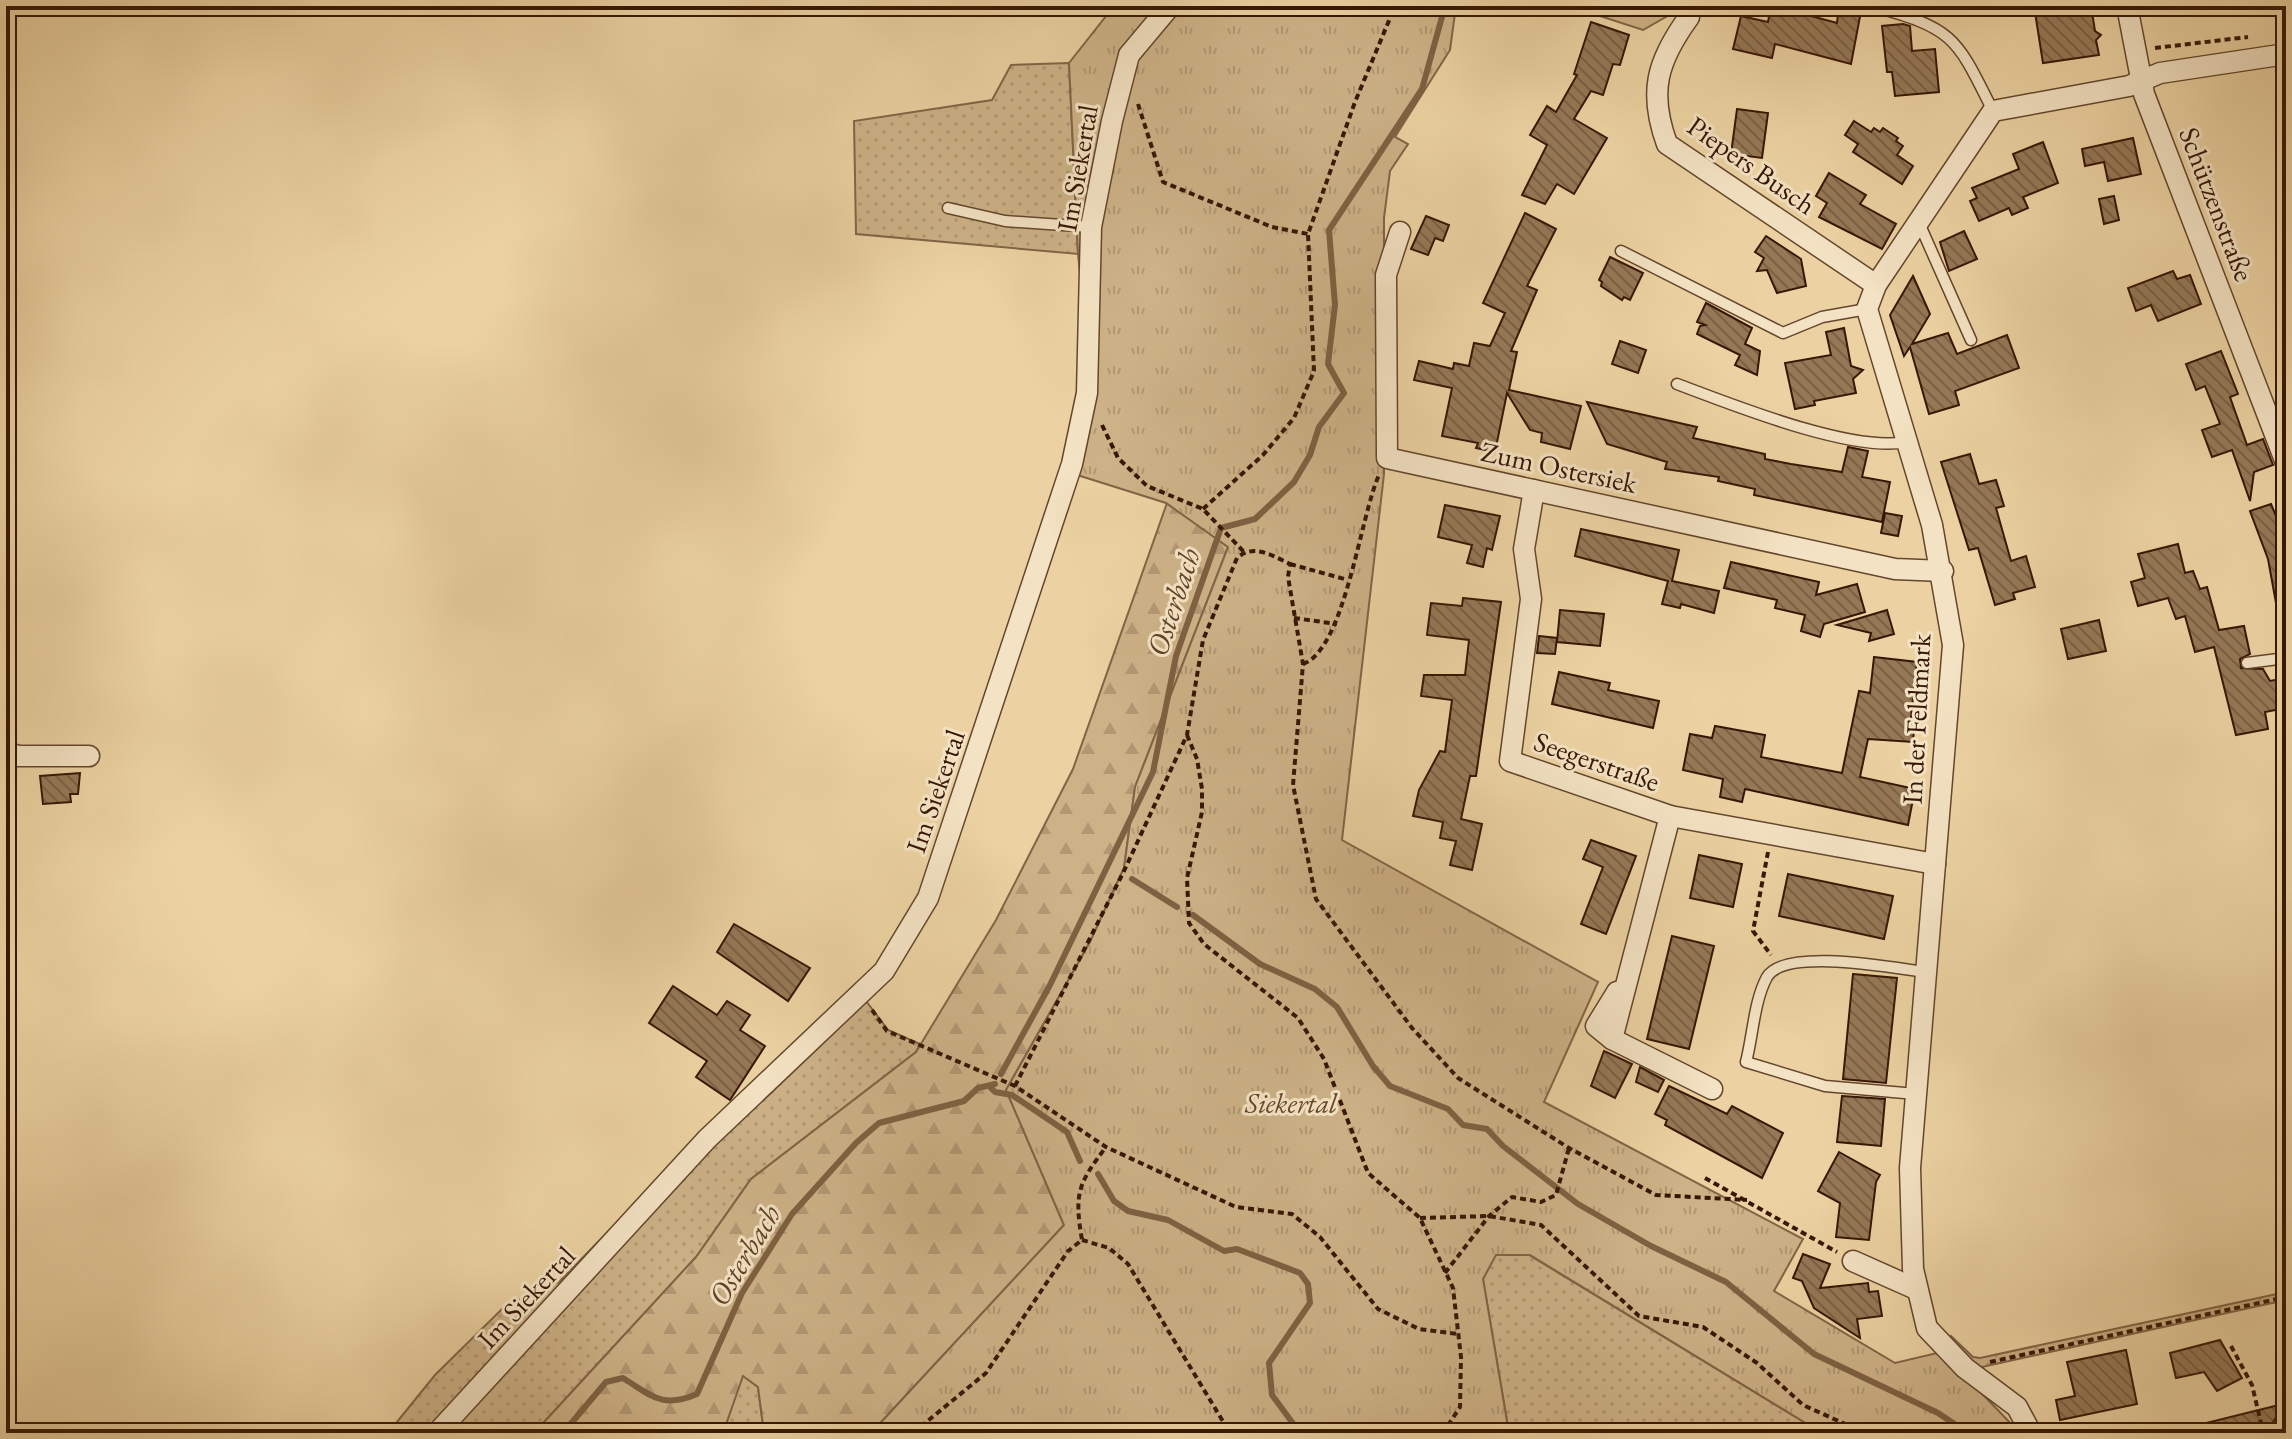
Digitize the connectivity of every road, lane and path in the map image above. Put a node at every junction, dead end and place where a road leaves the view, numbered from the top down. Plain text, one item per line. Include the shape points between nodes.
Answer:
1 (1170, 6) edge
2 (1372, 6) edge
3 (1409, 6) edge
4 (1872, 6) edge
5 (2127, 6) edge
6 (1393, 11) junction
7 (1696, 11) edge
8 (2257, 36) dead end
9 (2155, 48) dead end
10 (2286, 54) edge
11 (2139, 80) junction
12 (1137, 97) dead end
13 (1993, 111) junction
14 (948, 208) dead end
15 (1919, 223) junction
16 (1091, 227) junction
17 (1400, 232) dead end
18 (1308, 234) junction
19 (1621, 251) dead end
20 (1876, 285) junction
21 (1867, 309) junction
22 (1971, 340) dead end
23 (1677, 384) dead end
24 (1087, 393) junction
25 (1906, 442) junction
26 (1387, 458) junction
27 (2286, 463) edge
28 (1534, 490) junction
29 (1203, 509) junction
30 (1244, 552) junction
31 (1290, 564) junction
32 (1943, 571) junction
33 (1348, 580) junction
34 (1294, 618) junction
35 (1337, 624) junction
36 (2286, 658) edge
37 (2247, 663) dead end
38 (1303, 664) junction
39 (1187, 735) junction
40 (6, 752) edge
41 (89, 756) dead end
42 (1670, 816) junction
43 (1771, 836) junction
44 (1935, 864) junction
45 (1780, 967) junction
46 (1925, 972) junction
47 (861, 996) junction
48 (1015, 1086) junction
49 (1712, 1089) dead end
50 (1916, 1094) junction
51 (1106, 1147) junction
52 (1569, 1148) junction
53 (1705, 1178) dead end
54 (1747, 1200) junction
55 (1489, 1216) junction
56 (1420, 1218) junction
57 (1082, 1240) junction
58 (1853, 1261) joint
59 (1445, 1273) junction
60 (1916, 1289) junction
61 (2286, 1297) edge
62 (1458, 1334) junction
63 (2231, 1346) dead end
64 (1965, 1368) junction
65 (437, 1433) edge
66 (913, 1433) edge
67 (1230, 1433) edge
68 (1443, 1433) edge
69 (1865, 1433) edge
70 (2031, 1433) edge
71 (2265, 1433) edge

1 - 16 street, Im Siekertal via 1129,55
2 - 6 path
3 - 6 path
4 - 13 lane via 1944,32 1969,59
5 - 11 street, Schützenstraße
6 - 18 path
7 - 20 street, Piepers Busch via 1676,35 1658,79 1656,114 1667,144
8 - 9 path
10 - 11 street
11 - 13 street
11 - 27 street, Schützenstraße
12 - 18 path via 1163,182 1272,227
13 - 15 street
14 - 16 lane via 1005,221
15 - 20 street
15 - 22 lane
16 - 24 street, Im Siekertal
17 - 26 street via 1386,275
18 - 29 path via 1314,371 1294,418 1263,455
19 - 21 lane via 1783,333 1822,317
20 - 21 street
21 - 25 street, In der Feldmark
23 - 25 lane via 1759,415 1825,432 1888,446
24 - 29 path via 1118,458 1147,486
24 - 47 street, Im Siekertal via 1072,464 928,898 884,971
25 - 32 street, In der Feldmark
26 - 28 street, Zum Ostersiek
26 - 33 path via 1369,498
28 - 32 street, Zum Ostersiek via 1895,569
28 - 42 street, Seegerstraße via 1524,549 1531,599 1510,761
29 - 30 path
30 - 31 path via 1261,551
30 - 39 path via 1203,640
31 - 33 path
31 - 34 path
32 - 44 street, In der Feldmark via 1953,645
33 - 35 path
34 - 35 path
34 - 38 path
35 - 38 path via 1310,662
36 - 37 lane
38 - 52 path via 1293,785 1316,899 1412,1028 1458,1078
39 - 48 path
39 - 56 path via 1202,789 1186,886 1194,933 1298,1018 1324,1059 1368,1173
40 - 41 street
42 - 43 street, Seegerstraße
42 - 49 street via 1612,1039
43 - 44 street, Seegerstraße
43 - 45 path via 1753,931
44 - 46 street, In der Feldmark
45 - 46 lane via 1836,962
45 - 50 lane via 1765,980 1746,1062 1825,1086
46 - 50 street, In der Feldmark
47 - 48 path via 887,1031
47 - 65 street, Im Siekertal via 707,1139
48 - 51 path
50 - 60 street, In der Feldmark via 1910,1168
51 - 57 path via 1077,1192
51 - 62 path via 1236,1207 1292,1214 1320,1237 1378,1309 1419,1329
52 - 54 path via 1656,1195
52 - 55 path via 1556,1195 1541,1202 1512,1197
53 - 54 path
54 - 58 path
55 - 56 path
55 - 59 path
55 - 69 path via 1541,1225 1639,1316 1703,1327 1757,1363 1803,1405
56 - 59 path
57 - 66 path via 1068,1251 986,1373
57 - 67 path via 1109,1248 1128,1264
58 - 60 street
59 - 62 path via 1453,1288
60 - 64 street, In der Feldmark via 1927,1328
61 - 64 path
62 - 68 path via 1460,1407
63 - 71 path via 2252,1385
64 - 70 street, In der Feldmark via 2017,1407

